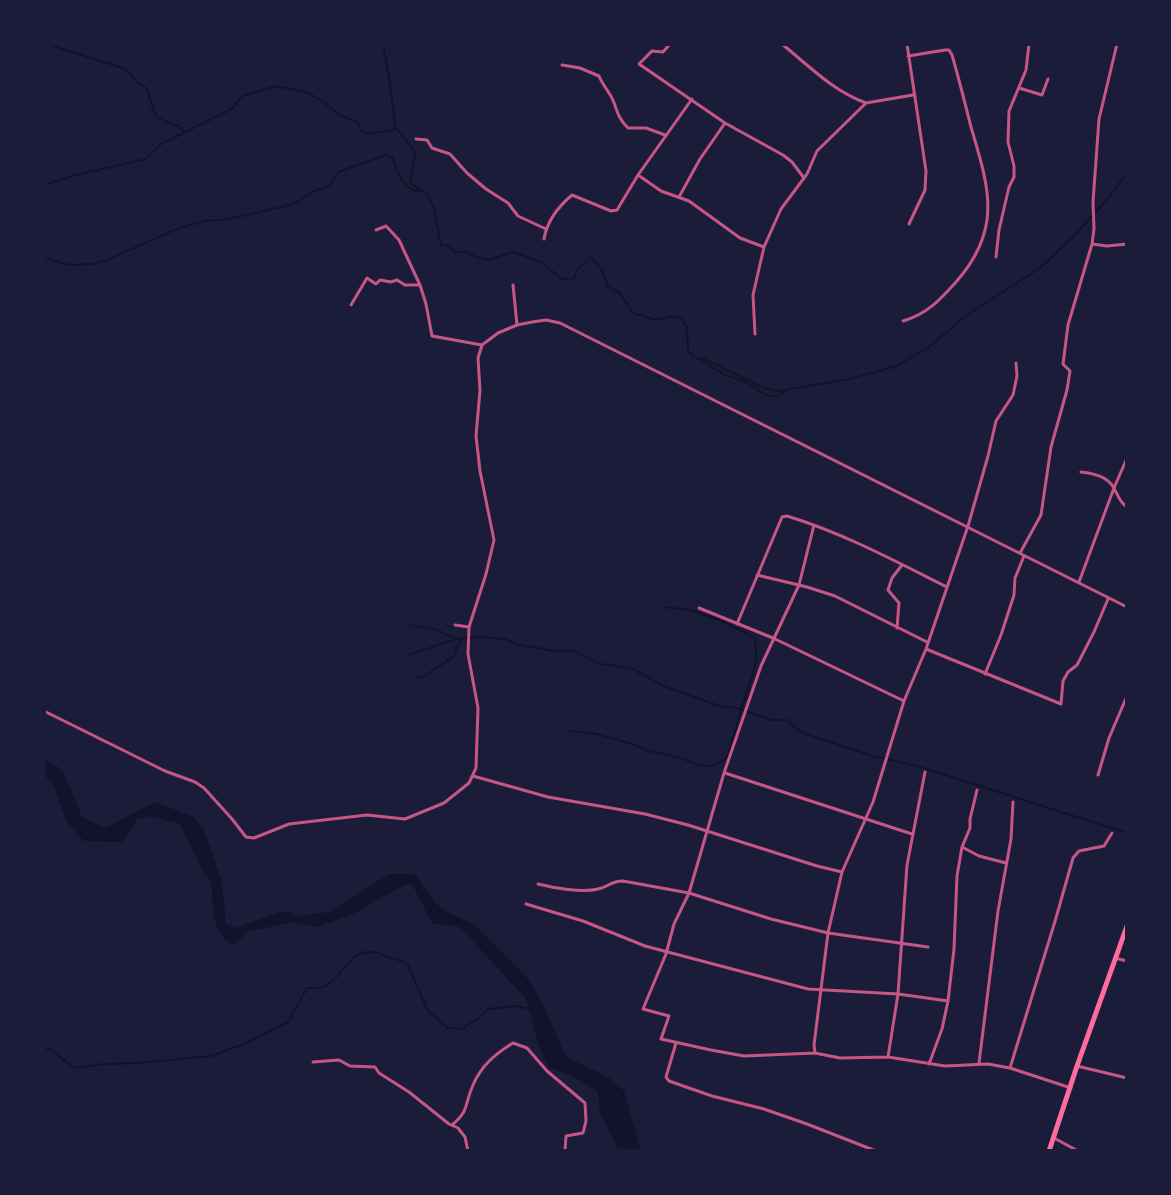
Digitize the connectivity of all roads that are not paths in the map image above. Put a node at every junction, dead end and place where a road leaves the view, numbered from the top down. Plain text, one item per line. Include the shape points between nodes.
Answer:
1 (670, 44) edge
2 (782, 44) edge
3 (907, 44) edge
4 (1029, 44) edge
5 (1117, 44) edge
6 (908, 56) junction
7 (562, 65) dead end
8 (1048, 79) dead end
9 (1019, 88) junction
10 (913, 95) junction
11 (692, 99) junction
12 (866, 103) junction
13 (725, 123) junction
14 (665, 135) junction
15 (416, 139) dead end
16 (638, 175) junction
17 (804, 178) junction
18 (679, 198) junction
19 (909, 224) dead end
20 (546, 229) junction
21 (376, 230) dead end
22 (544, 239) dead end
23 (1092, 244) junction
24 (1127, 244) edge
25 (764, 247) junction
26 (996, 257) dead end
27 (420, 285) junction
28 (513, 285) dead end
29 (351, 305) dead end
30 (903, 321) dead end
31 (517, 325) junction
32 (755, 334) dead end
33 (482, 345) junction
34 (1016, 363) dead end
35 (1127, 458) edge
36 (1081, 472) dead end
37 (1114, 488) junction
38 (1127, 507) edge
39 (814, 525) junction
40 (968, 526) junction
41 (1022, 554) junction
42 (902, 565) junction
43 (757, 575) junction
44 (1079, 582) junction
45 (799, 585) junction
46 (947, 587) junction
47 (1108, 597) junction
48 (1127, 607) edge
49 (699, 608) dead end
50 (737, 624) junction
51 (455, 625) dead end
52 (469, 627) junction
53 (897, 628) junction
54 (773, 638) junction
55 (928, 643) junction
56 (926, 649) junction
57 (985, 674) junction
58 (1127, 696) edge
59 (904, 701) junction
60 (44, 711) edge
61 (925, 772) dead end
62 (724, 773) junction
63 (1098, 775) dead end
64 (473, 776) junction
65 (977, 790) dead end
66 (1013, 802) dead end
67 (864, 819) junction
68 (707, 831) junction
69 (1112, 833) dead end
70 (912, 834) junction
71 (962, 847) junction
72 (1006, 863) junction
73 (842, 872) junction
74 (538, 884) dead end
75 (689, 893) junction
76 (526, 904) dead end
77 (1127, 926) edge
78 (828, 933) junction
79 (901, 943) junction
80 (928, 947) dead end
81 (667, 952) junction
82 (1115, 958) junction
83 (1127, 961) edge
84 (820, 991) junction
85 (898, 994) junction
86 (948, 1001) junction
87 (676, 1043) junction
88 (815, 1053) junction
89 (888, 1057) junction
90 (313, 1062) dead end
91 (979, 1063) junction
92 (929, 1064) junction
93 (1077, 1066) junction
94 (1010, 1068) junction
95 (1127, 1078) edge
96 (1071, 1088) junction
97 (452, 1125) junction
98 (1054, 1138) junction
99 (468, 1151) edge
100 (565, 1151) edge
101 (876, 1151) edge
102 (1049, 1151) edge
103 (1078, 1151) edge

1 - 11 street via 639,64
2 - 12 street via 834,87
3 - 6 street
4 - 9 street
5 - 23 street via 1099,119
6 - 10 street
6 - 30 street via 945,50 952,55 989,205 971,265 936,304
7 - 14 street via 599,76 628,128
8 - 9 street via 1042,95
9 - 26 street via 1009,111 1014,177
10 - 12 street
10 - 19 street via 926,171 925,190
11 - 13 street
11 - 14 street
12 - 17 street via 817,151
13 - 17 street via 783,155
13 - 18 street
14 - 16 street
15 - 20 street via 450,154 518,216
16 - 18 street
16 - 20 street via 617,210 572,195
17 - 25 street via 781,209
18 - 25 street via 740,238
20 - 22 street
21 - 27 street via 386,226 394,233
23 - 24 street
23 - 41 street via 1068,325 1063,364 1070,371 1041,515
25 - 32 street via 753,295
27 - 29 street via 397,280 376,284 367,278
27 - 33 street via 432,336
28 - 31 street
31 - 33 street
31 - 40 street via 560,323
33 - 52 street via 476,436 494,540
34 - 40 street via 1013,395 996,421
35 - 37 street
36 - 37 street via 1103,478
37 - 38 street
37 - 44 street
39 - 42 street
39 - 43 street via 780,518
39 - 45 street
40 - 41 street
40 - 46 street
41 - 44 street
41 - 57 street via 1014,595
42 - 46 street
42 - 53 street via 888,590 899,603
43 - 45 street
43 - 50 street
44 - 47 street
45 - 53 street via 835,596
45 - 54 street
46 - 55 street
47 - 48 street
47 - 57 street via 1077,665 1063,681 1061,704
49 - 50 street
50 - 54 street
51 - 52 street
52 - 64 street via 478,708
53 - 55 street
54 - 59 street
54 - 62 street
55 - 56 street
56 - 57 street
56 - 59 street
58 - 63 street
59 - 67 street
60 - 64 street via 195,782 246,837 289,824 367,815 405,819 444,803
61 - 70 street
62 - 67 street
62 - 68 street
64 - 68 street
65 - 71 street
66 - 72 street
67 - 70 street
67 - 73 street
68 - 73 street
68 - 75 street
69 - 94 street via 1104,846 1079,851 1073,858
70 - 79 street
71 - 72 street
71 - 86 street
72 - 91 street
73 - 78 street
74 - 75 street via 590,890 617,881
75 - 78 street
75 - 81 street
76 - 81 street
77 - 82 highway
78 - 79 street
78 - 84 street
79 - 80 street
79 - 85 street
81 - 84 street
81 - 87 street via 643,1009 669,1016 661,1039
82 - 83 street
82 - 93 highway
84 - 85 street
84 - 88 street
85 - 86 street
85 - 89 street
86 - 92 street
87 - 88 street via 744,1056
87 - 101 street via 669,1081
88 - 89 street
89 - 92 street
90 - 97 street via 339,1060 375,1067
91 - 92 street
91 - 94 street
93 - 95 street
93 - 96 highway
94 - 96 street
96 - 98 highway
97 - 99 street via 465,1137
97 - 100 street via 464,1115 484,1066 513,1043 527,1048 585,1103 583,1133 566,1136
98 - 102 highway
98 - 103 street

